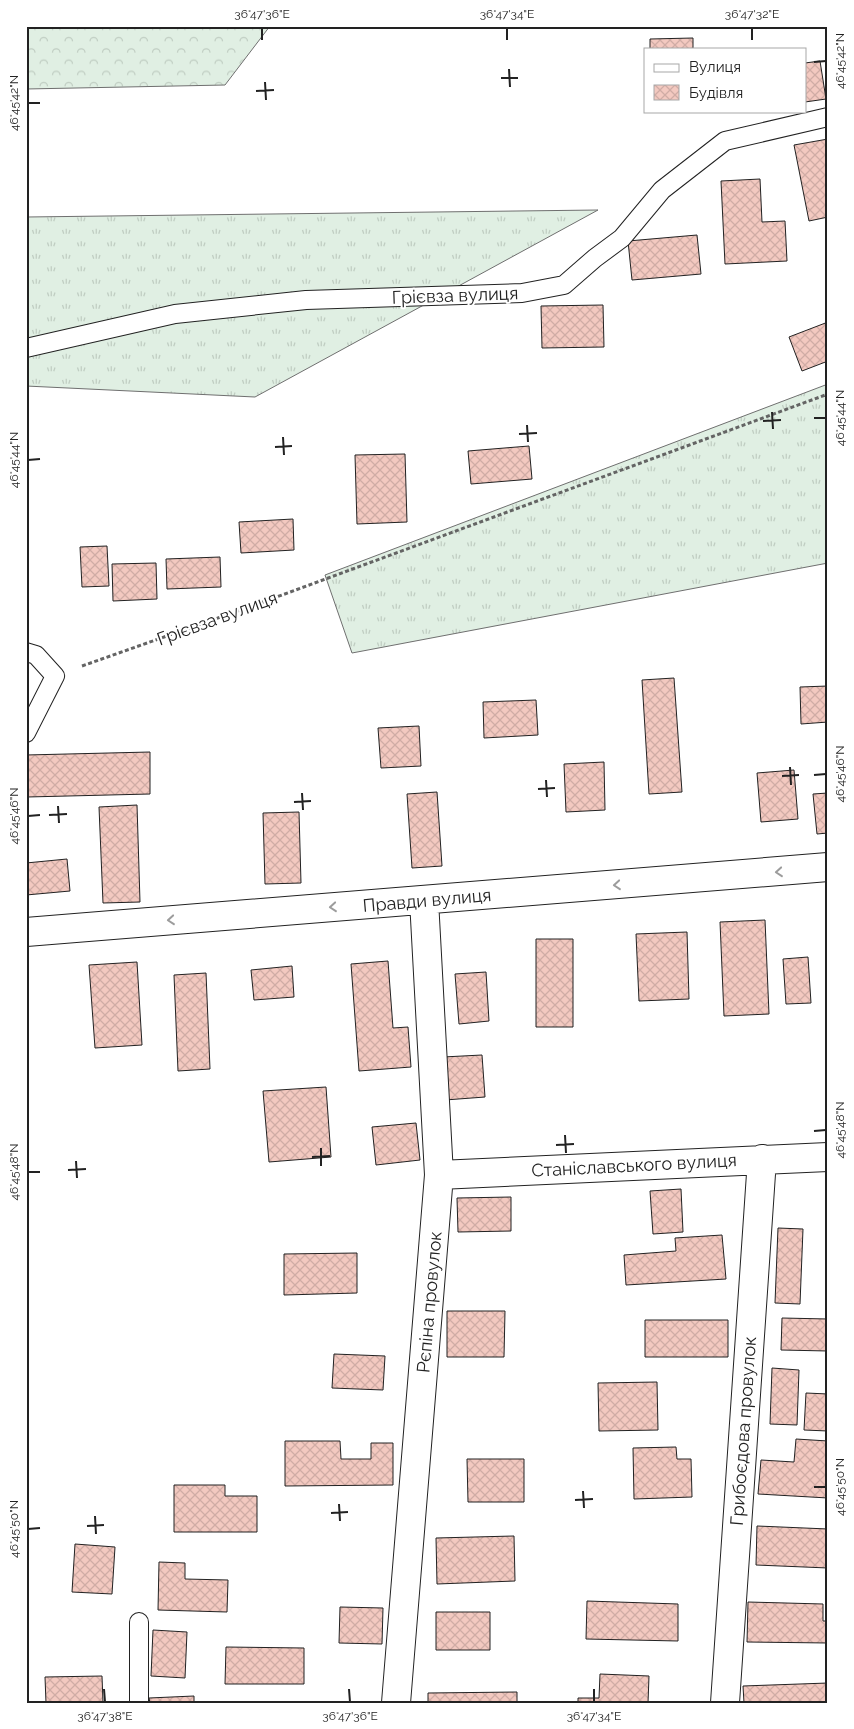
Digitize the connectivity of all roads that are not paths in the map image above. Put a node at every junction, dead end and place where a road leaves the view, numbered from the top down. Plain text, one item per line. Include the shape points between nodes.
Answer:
1 (828, 117) edge
2 (26, 348) edge
3 (26, 652) edge
4 (26, 733) edge
5 (828, 867) edge
6 (424, 900) junction
7 (26, 932) edge
8 (828, 1156) edge
9 (762, 1159) junction
10 (439, 1175) junction
11 (139, 1622) dead end
12 (139, 1703) edge
13 (396, 1703) edge
14 (725, 1703) edge

1 - 2 lane, Грієвза вулиця via 725,141 662,190 622,238 564,285 522,293 306,300 184,313
3 - 4 lane via 36,655 55,676
5 -> 6 street, Правди вулиця
6 -> 7 street, Правди вулиця
6 - 10 street, Рєпіна провулок
8 - 9 street, Станіславського вулиця
9 - 10 street, Станіславського вулиця
9 - 14 street, Грибоєдова провулок
10 - 13 street, Рєпіна провулок
11 - 12 lane

